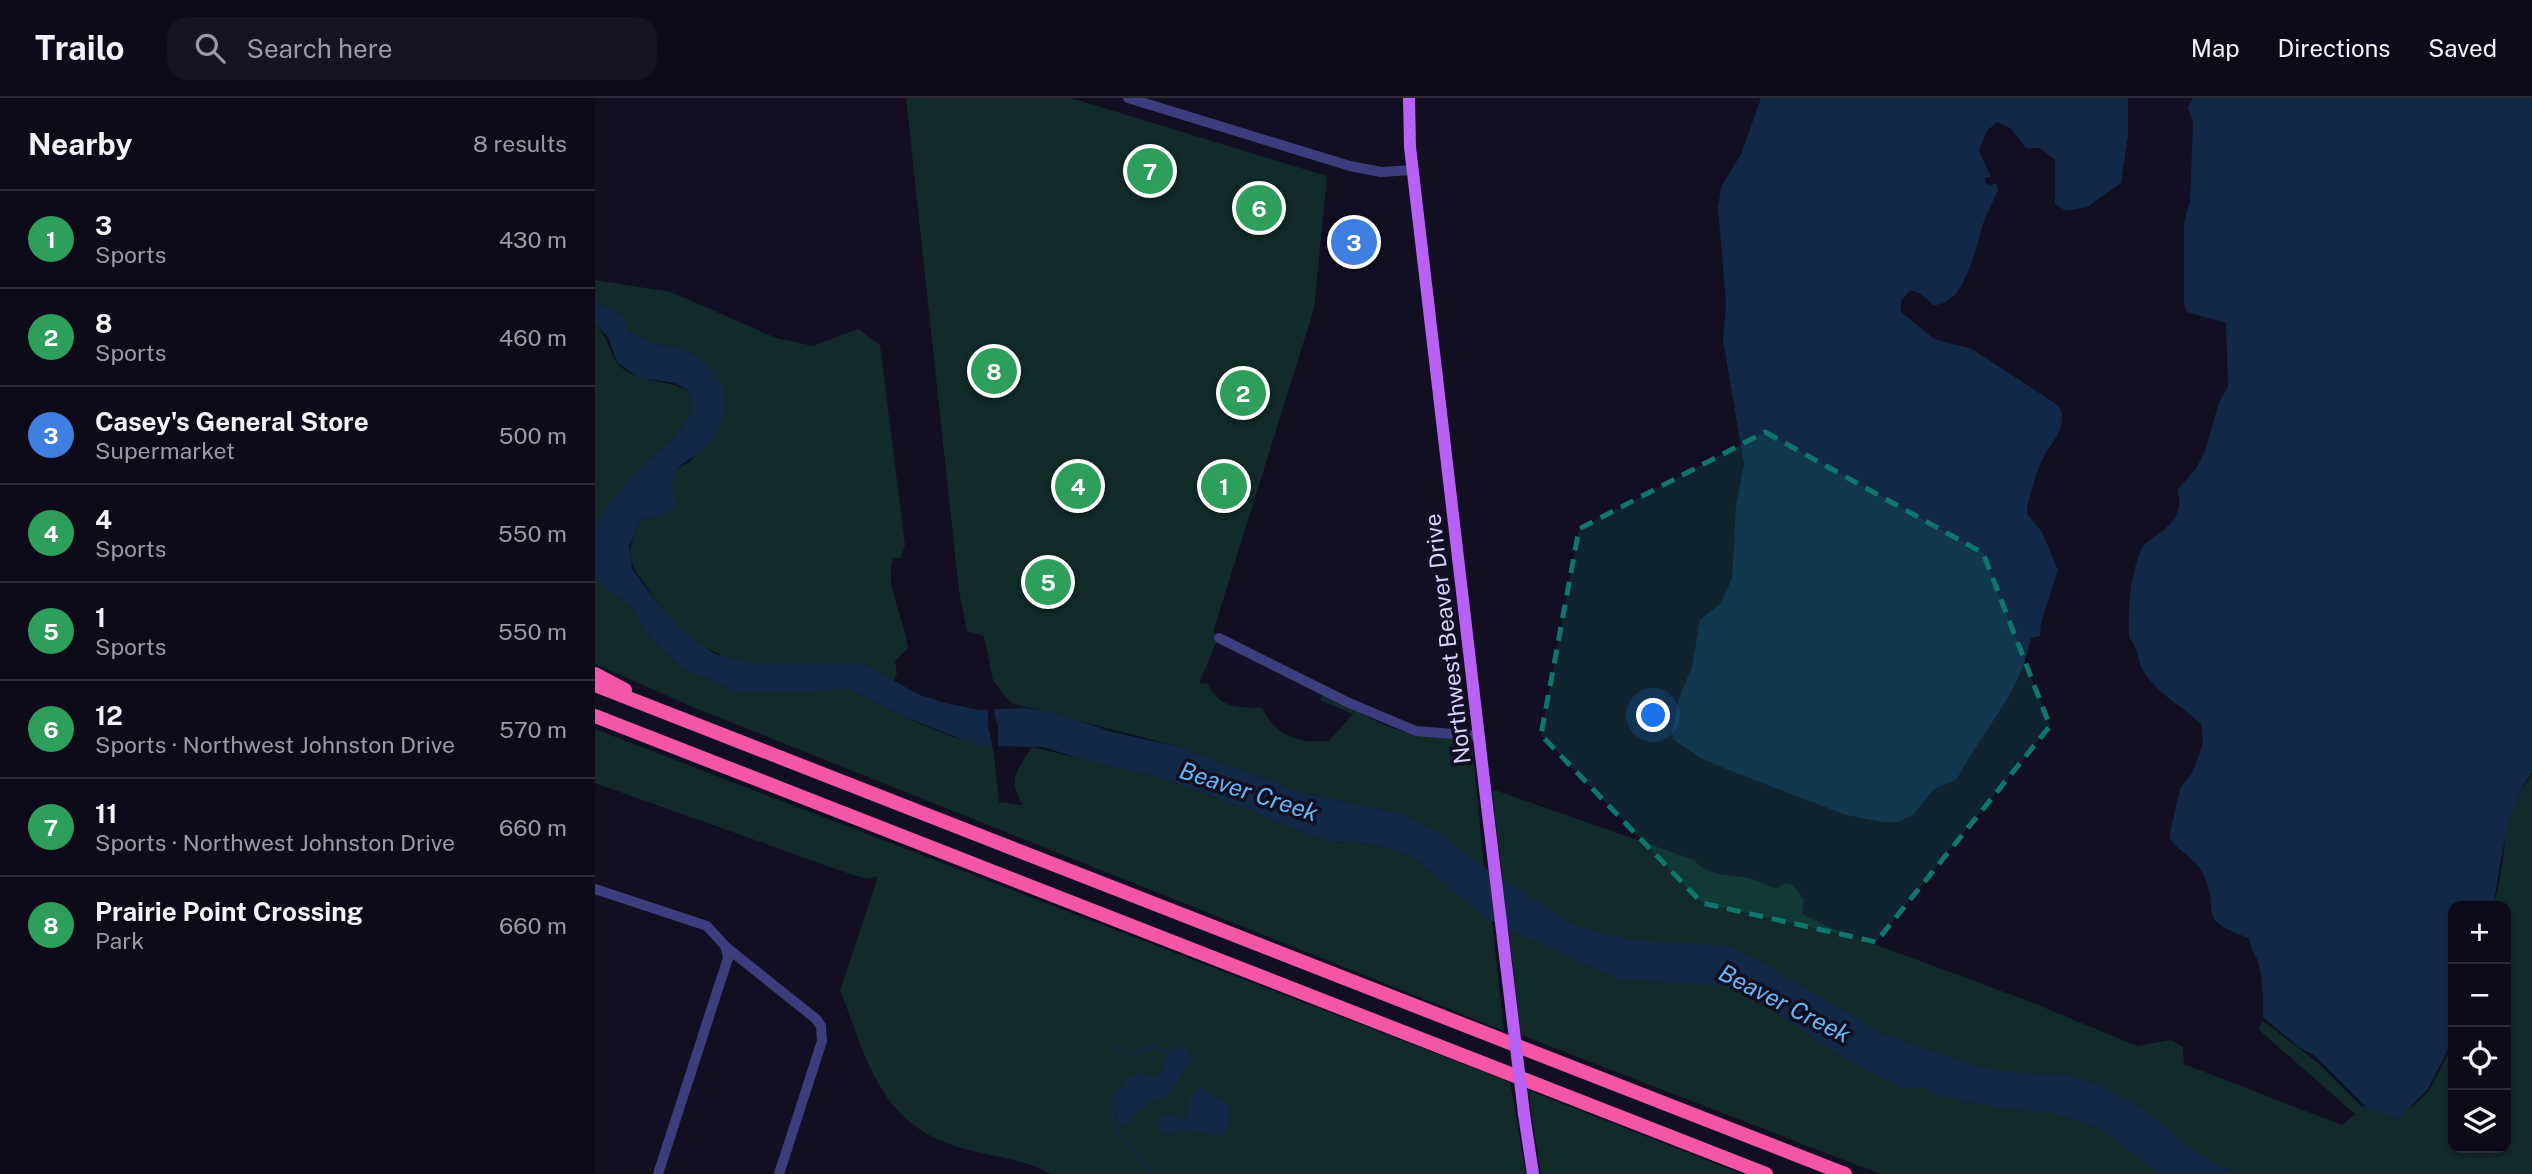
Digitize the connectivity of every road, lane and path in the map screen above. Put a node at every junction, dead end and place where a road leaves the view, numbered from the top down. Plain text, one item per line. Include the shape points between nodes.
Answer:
1 (1128, 98) edge
2 (1409, 98) edge
3 (1413, 170) junction
4 (1219, 638) dead end
5 (595, 674) edge
6 (595, 685) edge
7 (646, 705) junction
8 (595, 716) edge
9 (1479, 736) junction
10 (595, 889) edge
11 (726, 947) junction
12 (659, 1174) edge
13 (779, 1174) edge
14 (1533, 1174) edge
15 (1766, 1174) edge
16 (1845, 1174) edge

1 - 3 street via 1350,166 1381,172
2 - 3 main road, Northwest Beaver Drive
3 - 9 main road, Northwest Beaver Drive
4 - 9 street via 1416,731
5 - 7 highway
6 - 7 highway
7 - 16 highway
8 - 15 highway
9 - 14 main road, Northwest Beaver Drive, bridge
10 - 11 street via 689,918 712,930
11 - 12 street via 728,958
11 - 13 street via 821,1026 822,1041

